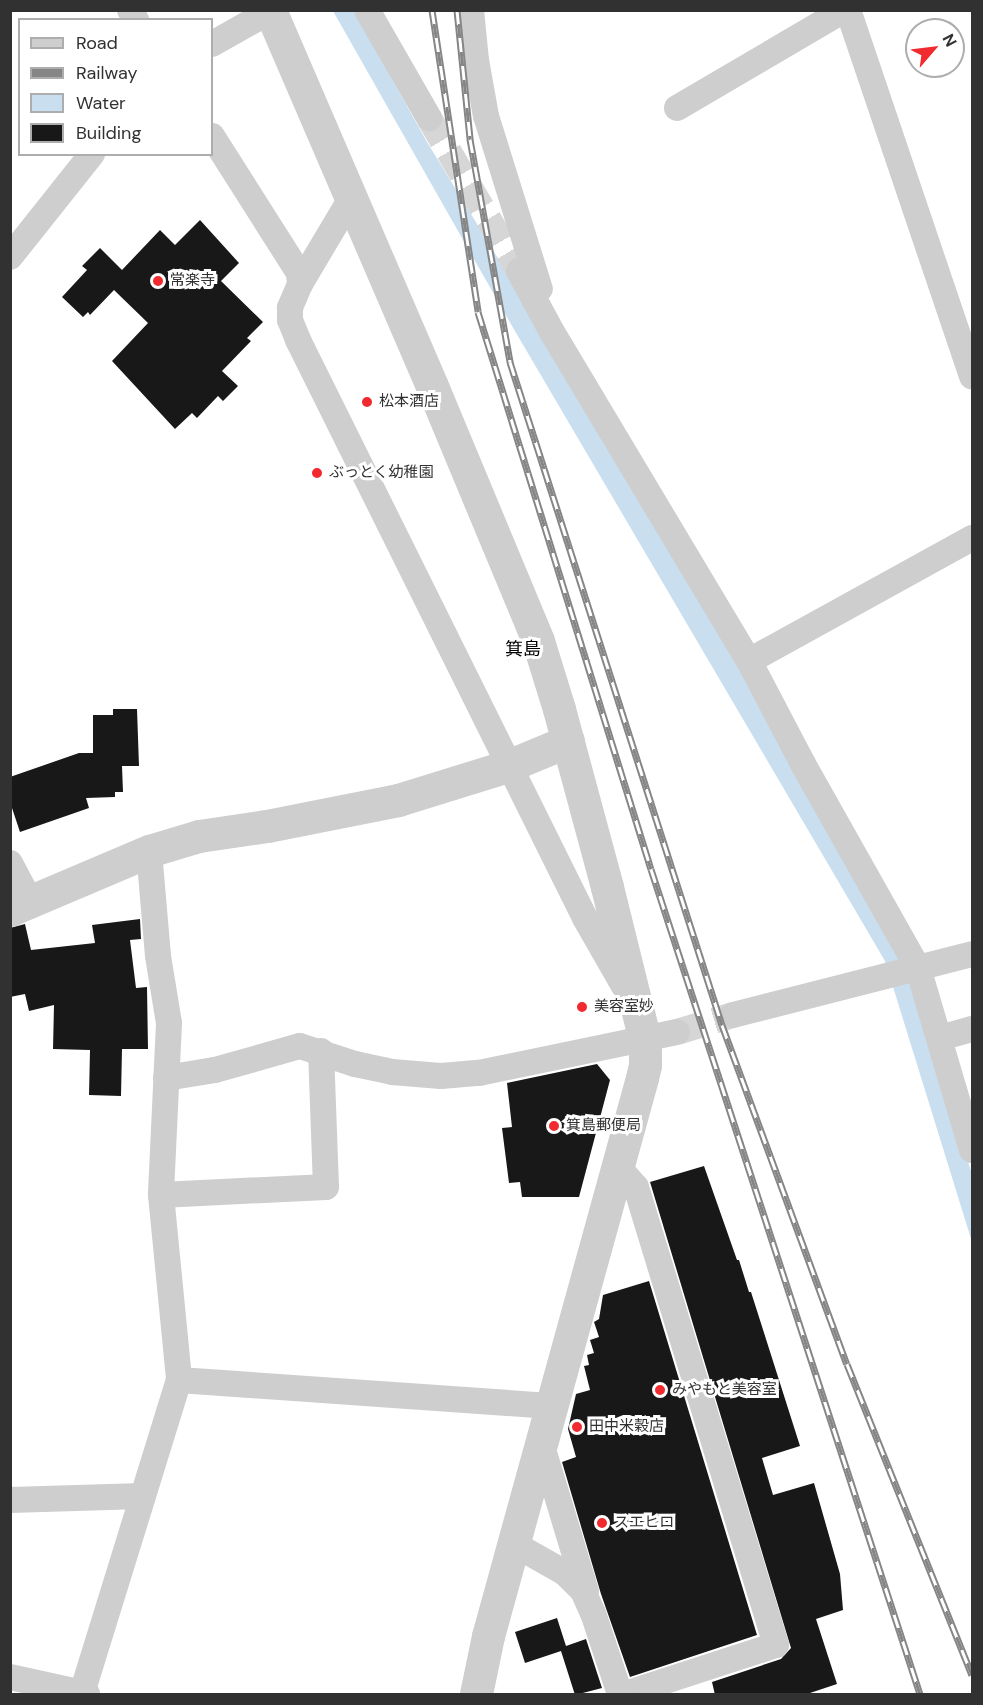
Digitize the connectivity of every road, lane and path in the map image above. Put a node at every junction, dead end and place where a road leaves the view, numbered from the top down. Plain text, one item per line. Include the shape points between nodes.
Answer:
1 (367, 10) edge
2 (471, 10) edge
3 (846, 10) edge
4 (271, 11) edge
5 (213, 43) edge
6 (677, 108) dead end
7 (429, 118) tunnel mouth
8 (213, 138) edge
9 (90, 156) edge
10 (351, 198) junction
11 (10, 257) edge
12 (519, 271) tunnel mouth
13 (300, 284) junction
14 (552, 332) junction
15 (972, 377) edge
16 (972, 538) edge
17 (749, 661) junction
18 (568, 741) junction
19 (508, 766) junction
20 (149, 851) junction
21 (10, 863) edge
22 (20, 906) edge
23 (972, 954) edge
24 (918, 968) junction
25 (733, 1015) tunnel mouth
26 (642, 1028) junction
27 (972, 1029) edge
28 (677, 1032) tunnel mouth
29 (940, 1038) junction
30 (321, 1051) junction
31 (166, 1078) junction
32 (972, 1150) edge
33 (618, 1168) junction
34 (161, 1195) junction
35 (179, 1380) junction
36 (553, 1406) junction
37 (542, 1446) junction
38 (143, 1496) junction
39 (10, 1500) edge
40 (514, 1545) junction
41 (589, 1601) junction
42 (10, 1677) edge
43 (84, 1694) edge
44 (476, 1695) edge
45 (620, 1695) edge
46 (625, 1695) edge

1 - 7 street
2 - 14 street via 486,116
3 - 6 street
3 - 15 street
4 - 5 street
4 - 10 street
8 - 13 street via 291,257
9 - 11 street
10 - 13 street
10 - 18 street via 538,641
12 - 14 street
13 - 19 street via 290,308 298,340
14 - 17 street
16 - 17 street
17 - 24 street
18 - 19 street
18 - 26 street
19 - 20 street via 398,800 199,836
19 - 26 street
20 - 22 street
20 - 31 street via 158,956 169,1023
21 - 22 street
23 - 24 street
24 - 25 street
24 - 29 street
26 - 28 street
26 - 30 street via 514,1068 441,1076 392,1072
26 - 33 street via 645,1065
27 - 29 street
29 - 32 street
30 - 31 street via 300,1046 215,1070
30 - 34 street via 326,1188
31 - 34 street
33 - 36 street
33 - 46 street via 636,1187 776,1645
34 - 35 street
35 - 36 street
35 - 38 street
36 - 37 street
37 - 40 street
37 - 41 street
38 - 39 street
38 - 43 street
40 - 41 street via 565,1573
40 - 44 street
41 - 45 street
42 - 43 street

